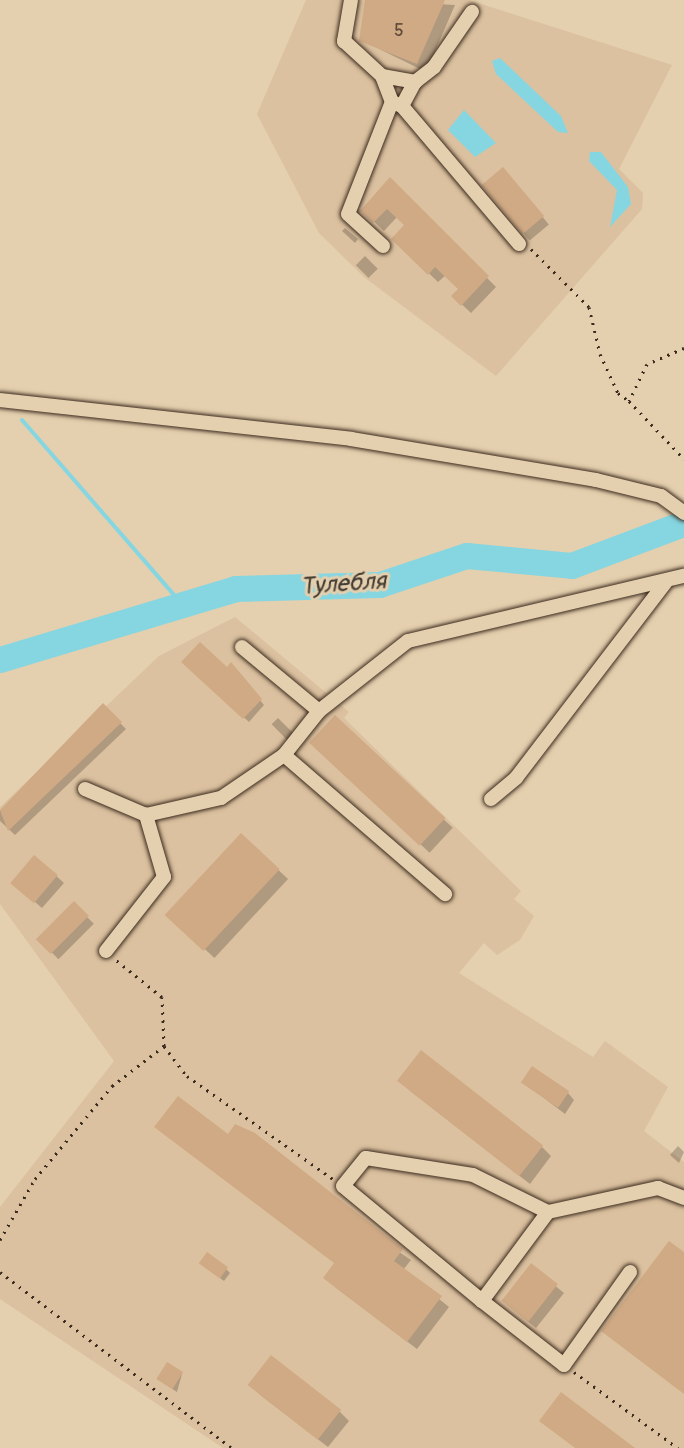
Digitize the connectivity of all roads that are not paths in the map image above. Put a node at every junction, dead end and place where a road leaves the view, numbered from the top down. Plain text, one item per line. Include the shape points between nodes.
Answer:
1 (351, 0) edge
2 (472, 12) dead end
3 (382, 76) junction
4 (415, 82) junction
5 (397, 104) junction
6 (519, 244) road end
7 (383, 246) dead end
8 (0, 400) edge
9 (683, 512) edge
10 (684, 576) edge
11 (666, 582) junction
12 (242, 647) dead end
13 (319, 711) junction
14 (284, 755) junction
15 (85, 789) dead end
16 (491, 799) dead end
17 (146, 815) junction
18 (445, 894) dead end
19 (106, 951) road end
20 (684, 1198) edge
21 (548, 1212) junction
22 (630, 1272) dead end
23 (482, 1301) junction

1 - 3 street via 344,41
2 - 4 street
3 - 4 street
3 - 5 street
4 - 5 street
5 - 6 street
5 - 7 street via 348,214
8 - 9 street via 351,439 596,480 661,496
10 - 11 street
11 - 13 street via 433,630
11 - 16 street via 516,778
12 - 13 street
13 - 14 street
14 - 17 street via 221,798
14 - 18 street
15 - 17 street
17 - 19 street via 164,877
20 - 21 street via 658,1188
21 - 23 street
21 - 23 street via 473,1175 366,1158 343,1186
22 - 23 street via 564,1365

